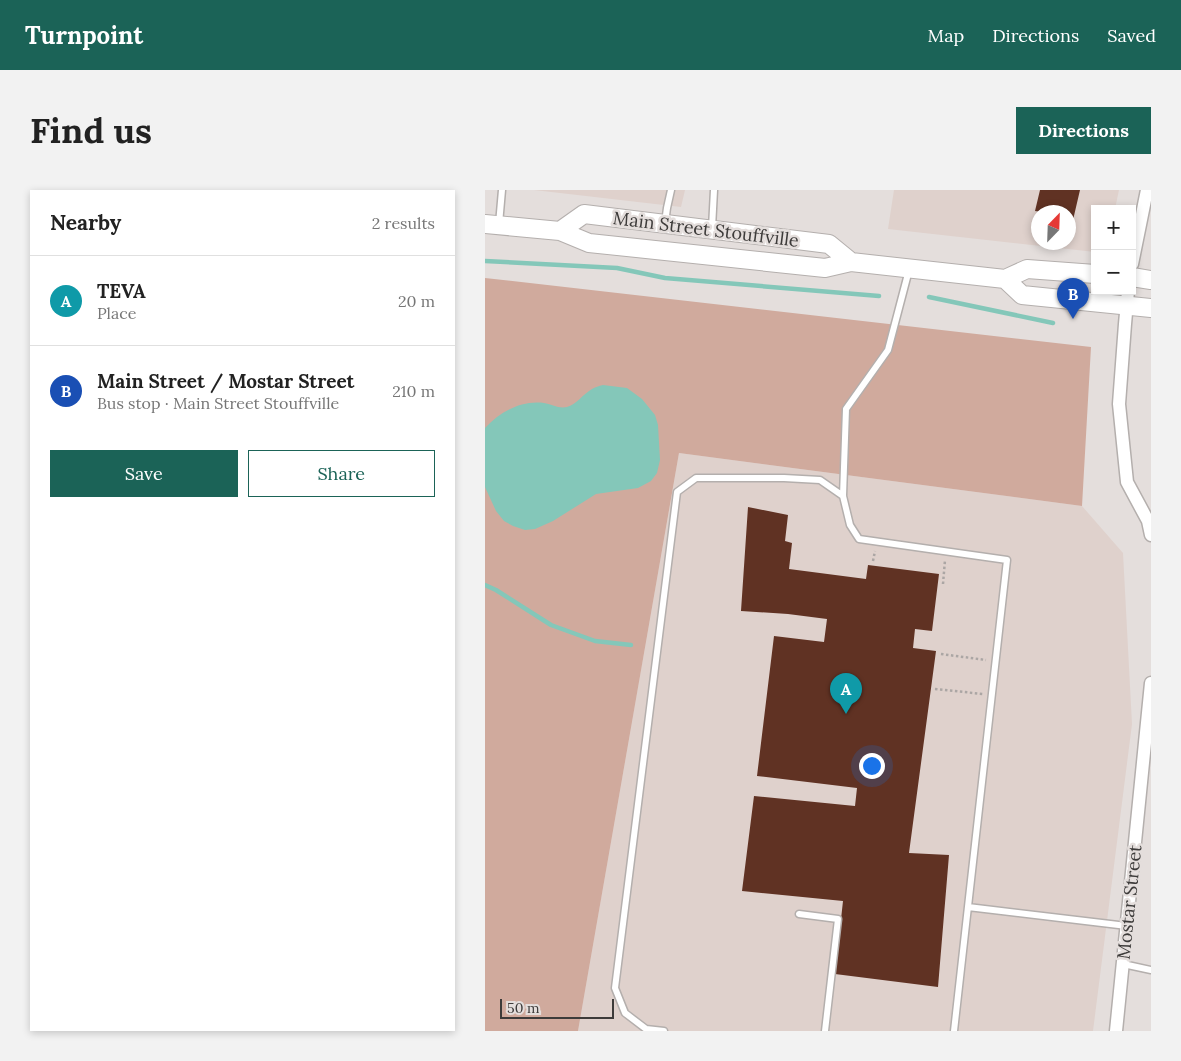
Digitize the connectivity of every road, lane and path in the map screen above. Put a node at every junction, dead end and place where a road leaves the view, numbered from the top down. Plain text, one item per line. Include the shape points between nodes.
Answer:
1 (502, 190) edge
2 (671, 190) edge
3 (714, 190) edge
4 (1147, 190) edge
5 (492, 224) edge
6 (665, 224) junction
7 (712, 230) junction
8 (561, 231) junction
9 (1135, 250) edge
10 (851, 262) junction
11 (909, 269) junction
12 (1091, 274) edge
13 (1136, 278) edge
14 (1005, 279) junction
15 (1151, 280) edge
16 (1127, 298) edge
17 (1151, 308) edge
18 (843, 496) junction
19 (1149, 521) edge
20 (1151, 535) edge
21 (946, 551) junction
22 (943, 584) dead end
23 (941, 654) dead end
24 (996, 661) junction
25 (1151, 683) edge
26 (935, 688) dead end
27 (992, 694) junction
28 (968, 907) junction
29 (799, 914) dead end
30 (1127, 926) junction
31 (1123, 964) junction
32 (1151, 970) edge
33 (664, 1031) edge
34 (825, 1031) edge
35 (954, 1031) edge
36 (1116, 1031) edge

1 - 5 lane
2 - 6 lane
3 - 7 lane
4 - 9 street
5 - 8 main road, Main Street Stouffville
6 - 7 main road, Main Street Stouffville
6 - 8 main road, Main Street Stouffville via 584,214
7 - 10 main road, Main Street Stouffville via 829,244
8 - 10 main road, Main Street Stouffville via 589,243 825,268
10 - 11 main road, Main Street Stouffville
11 - 14 main road, Main Street Stouffville
11 - 18 lane via 888,350 846,409
12 - 14 main road via 1027,268
13 - 15 main road
14 - 16 main road via 1022,295
16 - 17 main road
16 - 19 street via 1119,404 1127,482
18 - 21 lane via 850,525 859,539
18 - 33 lane via 820,480 785,478 696,478 677,492 615,988 625,1013 646,1029
19 - 20 street
21 - 22 path
21 - 24 lane via 1007,560
23 - 24 path
24 - 27 lane
25 - 30 street, Mostar Street
26 - 27 path
27 - 28 lane
28 - 30 lane
28 - 35 lane
29 - 34 lane via 838,918
30 - 31 street, Mostar Street
31 - 32 lane
31 - 36 street, Mostar Street

